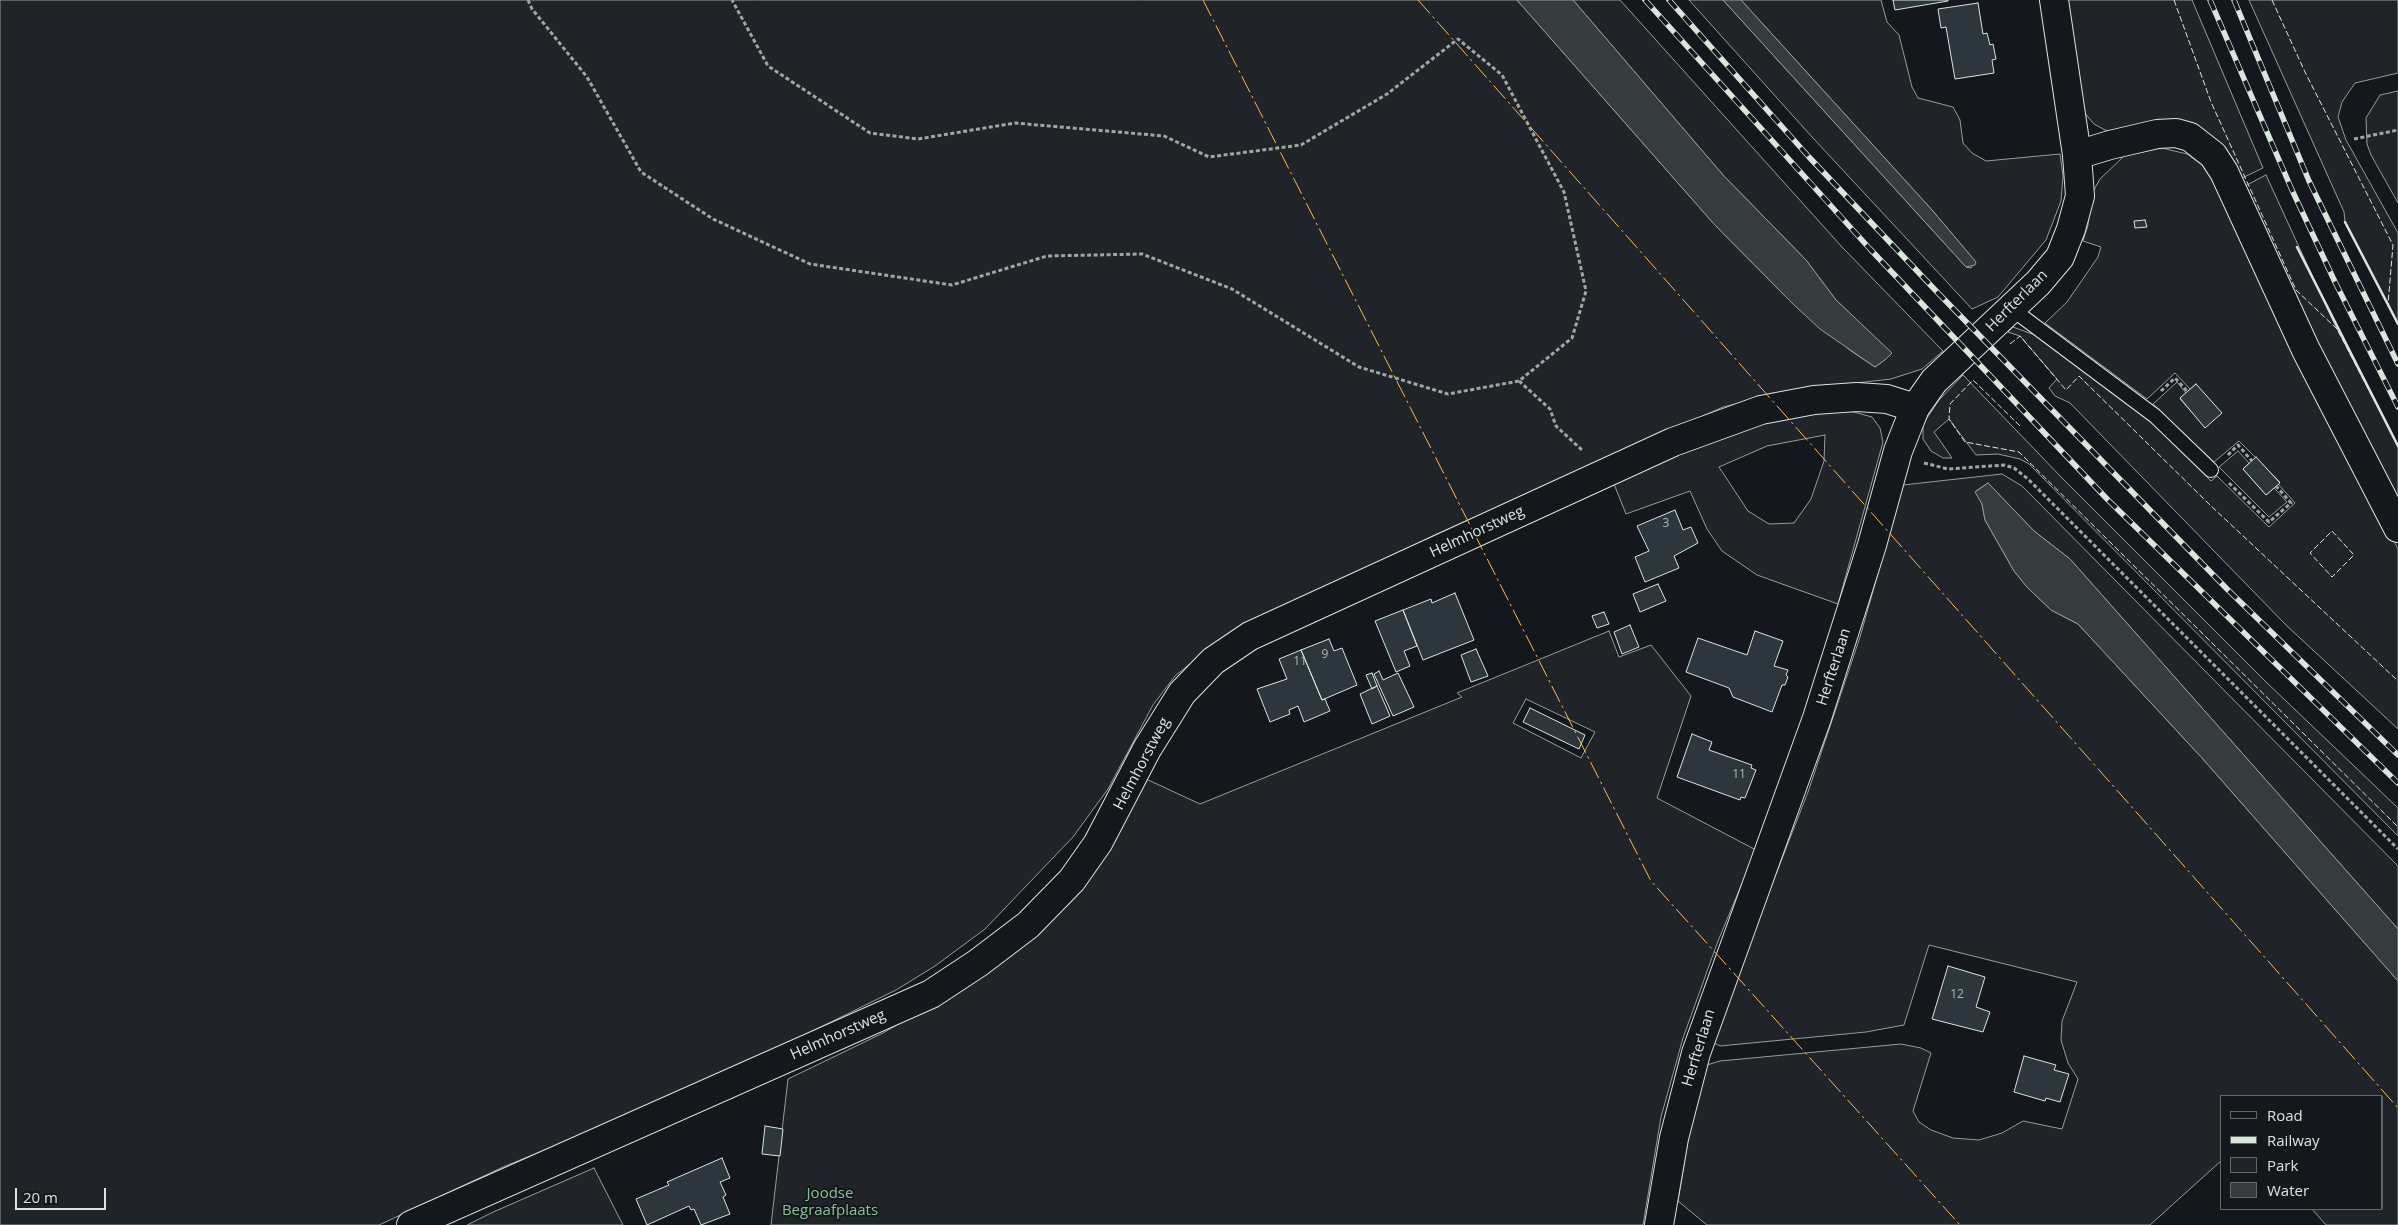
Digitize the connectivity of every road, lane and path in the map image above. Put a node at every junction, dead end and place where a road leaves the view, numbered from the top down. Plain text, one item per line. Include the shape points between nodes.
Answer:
1 (528, 0) edge
2 (732, 0) edge
3 (2054, 0) edge
4 (2398, 130) edge
5 (2354, 139) dead end
6 (2077, 155) junction
7 (2012, 308) junction
8 (1518, 381) junction
9 (2178, 381) dead end
10 (2187, 391) dead end
11 (1915, 408) junction
12 (2241, 448) dead end
13 (1898, 452) junction
14 (2252, 461) dead end
15 (1613, 470) junction
16 (2211, 470) joint
17 (2276, 486) dead end
18 (2398, 528) edge
19 (2398, 849) edge
20 (411, 1225) edge
21 (1659, 1225) edge

1 - 8 path via 587,77 641,172 713,219 810,264 952,285 1047,256 1142,254 1232,289 1359,367 1448,394
2 - 8 path via 768,66 870,133 918,139 1015,123 1164,136 1209,157 1301,145 1387,94 1458,39 1502,75 1564,192 1586,291 1572,338
3 - 6 street, Herfterlaan
4 - 5 path
6 - 7 street, Herfterlaan via 2080,196 2071,229 2062,250 2038,283
6 - 18 street via 2157,134 2176,134 2190,138 2213,155 2224,172 2306,350
7 - 11 street, Herfterlaan via 1934,381
7 - 16 lane via 2155,416
8 - 15 path via 1550,409 1556,426 1578,448 1597,464
9 - 10 path
11 - 13 street, Herfterlaan
11 - 15 street, Helmhorstweg via 1887,399 1857,397 1814,400 1761,410 1673,442
12 - 14 path
13 - 19 path via 1936,467 2004,465 2028,479
13 - 21 street, Herfterlaan via 1818,718 1696,1053 1674,1138
15 - 20 street, Helmhorstweg via 1250,636 1213,661 1182,693 1147,749 1098,843 1072,880 1028,925 930,994
16 - 17 path via 2219,473 2269,522 2291,503

